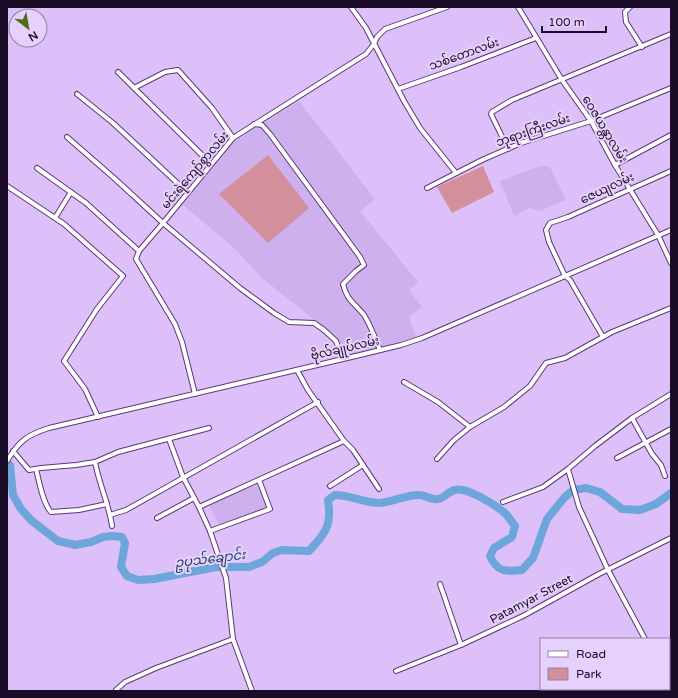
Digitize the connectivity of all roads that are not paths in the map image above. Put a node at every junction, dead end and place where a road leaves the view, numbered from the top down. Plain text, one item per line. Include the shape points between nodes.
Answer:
1 (351, 7) edge
2 (447, 7) edge
3 (518, 7) edge
4 (630, 7) edge
5 (671, 34) edge
6 (536, 38) junction
7 (374, 44) junction
8 (642, 47) junction
9 (118, 72) dead end
10 (562, 80) junction
11 (134, 88) junction
12 (671, 88) edge
13 (398, 89) junction
14 (77, 94) dead end
15 (591, 121) junction
16 (254, 124) junction
17 (671, 135) edge
18 (67, 137) dead end
19 (233, 138) junction
20 (508, 149) junction
21 (211, 164) junction
22 (615, 165) junction
23 (38, 168) dead end
24 (671, 170) edge
25 (456, 173) junction
26 (7, 186) edge
27 (427, 188) dead end
28 (630, 188) junction
29 (71, 192) junction
30 (188, 193) junction
31 (55, 218) junction
32 (163, 223) junction
33 (671, 230) edge
34 (658, 235) junction
35 (138, 250) junction
36 (671, 263) edge
37 (565, 276) junction
38 (671, 308) edge
39 (603, 337) junction
40 (380, 350) junction
41 (343, 359) junction
42 (297, 370) junction
43 (404, 382) dead end
44 (195, 394) junction
45 (671, 394) edge
46 (318, 402) junction
47 (98, 417) junction
48 (632, 418) junction
49 (209, 428) dead end
50 (470, 428) junction
51 (671, 429) edge
52 (169, 439) junction
53 (344, 441) junction
54 (647, 442) junction
55 (14, 451) junction
56 (617, 458) dead end
57 (436, 459) dead end
58 (7, 461) edge
59 (94, 462) junction
60 (364, 465) junction
61 (36, 469) junction
62 (568, 469) junction
63 (665, 476) dead end
64 (183, 477) junction
65 (259, 480) junction
66 (330, 486) dead end
67 (379, 490) dead end
68 (194, 498) junction
69 (503, 502) dead end
70 (107, 504) junction
71 (199, 507) junction
72 (110, 515) junction
73 (157, 518) dead end
74 (112, 526) dead end
75 (210, 531) junction
76 (671, 538) edge
77 (608, 570) junction
78 (440, 584) dead end
79 (643, 638) edge
80 (233, 639) junction
81 (461, 645) junction
82 (396, 671) dead end
83 (116, 690) dead end
84 (252, 691) edge

1 - 7 street
2 - 7 street, မင်းရဲကျော်စွာလမ်း via 385,29
3 - 6 street, ဝေဇယန္တာလမ်း
4 - 8 street via 625,12 626,22
5 - 8 street
6 - 10 street, ဝေဇယန္တာလမ်း
6 - 13 street, သစ်တောလမ်း
7 - 13 street
7 - 16 street, မင်းရဲကျော်စွာလမ်း via 366,54
8 - 10 street
9 - 11 street
10 - 15 street, ဝေဇယန္တာလမ်း
10 - 20 street via 512,100 492,112
11 - 19 street via 165,72 178,70 212,108
11 - 21 street
12 - 15 street, ဘုရားကြီးလမ်း
13 - 25 street via 420,128
14 - 30 street via 113,123
15 - 20 street, ဘုရားကြီးလမ်း
15 - 22 street, ဝေဇယန္တာလမ်း
16 - 19 street, မင်းရဲကျော်စွာလမ်း
16 - 40 street via 262,125 270,134 360,257 364,265 343,284 345,293 364,315
17 - 22 street
18 - 32 street
19 - 21 street, မင်းရဲကျော်စွာလမ်း
20 - 25 street, ဘုရားကြီးလမ်း
21 - 30 street, မင်းရဲကျော်စွာလမ်း
22 - 28 street, ဝေဇယန္တာလမ်း
23 - 29 street
24 - 28 street, ဇေယျလမ်း
25 - 27 street, ဘုရားကြီးလမ်း
26 - 31 street
28 - 34 street, ဝေဇယန္တာလမ်း
28 - 37 street, ဇေယျလမ်း via 550,223 546,230
29 - 31 street
29 - 35 street
30 - 32 street, မင်းရဲကျော်စွာလမ်း
31 - 47 street via 122,276 97,309 64,361 85,389
32 - 35 street, မင်းရဲကျော်စွာလမ်း
32 - 41 street via 274,313 289,322 314,323 324,330 336,341
33 - 34 street, ဗိုလ်ချုပ်လမ်း
34 - 36 street, ဝေဇယန္တာလမ်း
34 - 37 street, ဗိုလ်ချုပ်လမ်း
35 - 44 street via 136,259 176,324
37 - 39 street via 570,280
37 - 40 street, ဗိုလ်ချုပ်လမ်း via 422,338
38 - 39 street
39 - 50 street via 565,358 546,363 530,386 504,407
40 - 41 street, ဗိုလ်ချုပ်လမ်း
41 - 42 street, ဗိုလ်ချုပ်လမ်း
42 - 44 street, ဗိုလ်ချုပ်လမ်း
42 - 46 street
43 - 50 street via 438,402
44 - 47 street, ဗိုလ်ချုပ်လမ်း
45 - 48 street
46 - 53 street
46 - 64 street
47 - 55 street, ဗိုလ်ချုပ်လမ်း via 32,434 20,442
48 - 54 street
48 - 62 street
49 - 52 street
50 - 57 street
51 - 54 street
52 - 59 street via 118,452
52 - 64 street
53 - 60 street
53 - 65 street
54 - 56 street
54 - 63 street
55 - 58 street, ဗိုလ်ချုပ်လမ်း
55 - 61 street via 29,470
59 - 61 street
59 - 70 street
60 - 66 street
60 - 67 street
61 - 70 street via 51,512
62 - 69 street via 543,487
62 - 77 street via 579,507
64 - 68 street
64 - 72 street via 126,510
65 - 71 street
65 - 75 street via 270,509
68 - 71 street
68 - 73 street
70 - 72 street
71 - 75 street
72 - 74 street
75 - 80 street via 226,578
76 - 77 street, Patamyar Street
77 - 79 street
77 - 81 street, Patamyar Street via 523,616
78 - 81 street
80 - 83 street via 156,668 125,682
80 - 84 street
81 - 82 street, Patamyar Street

